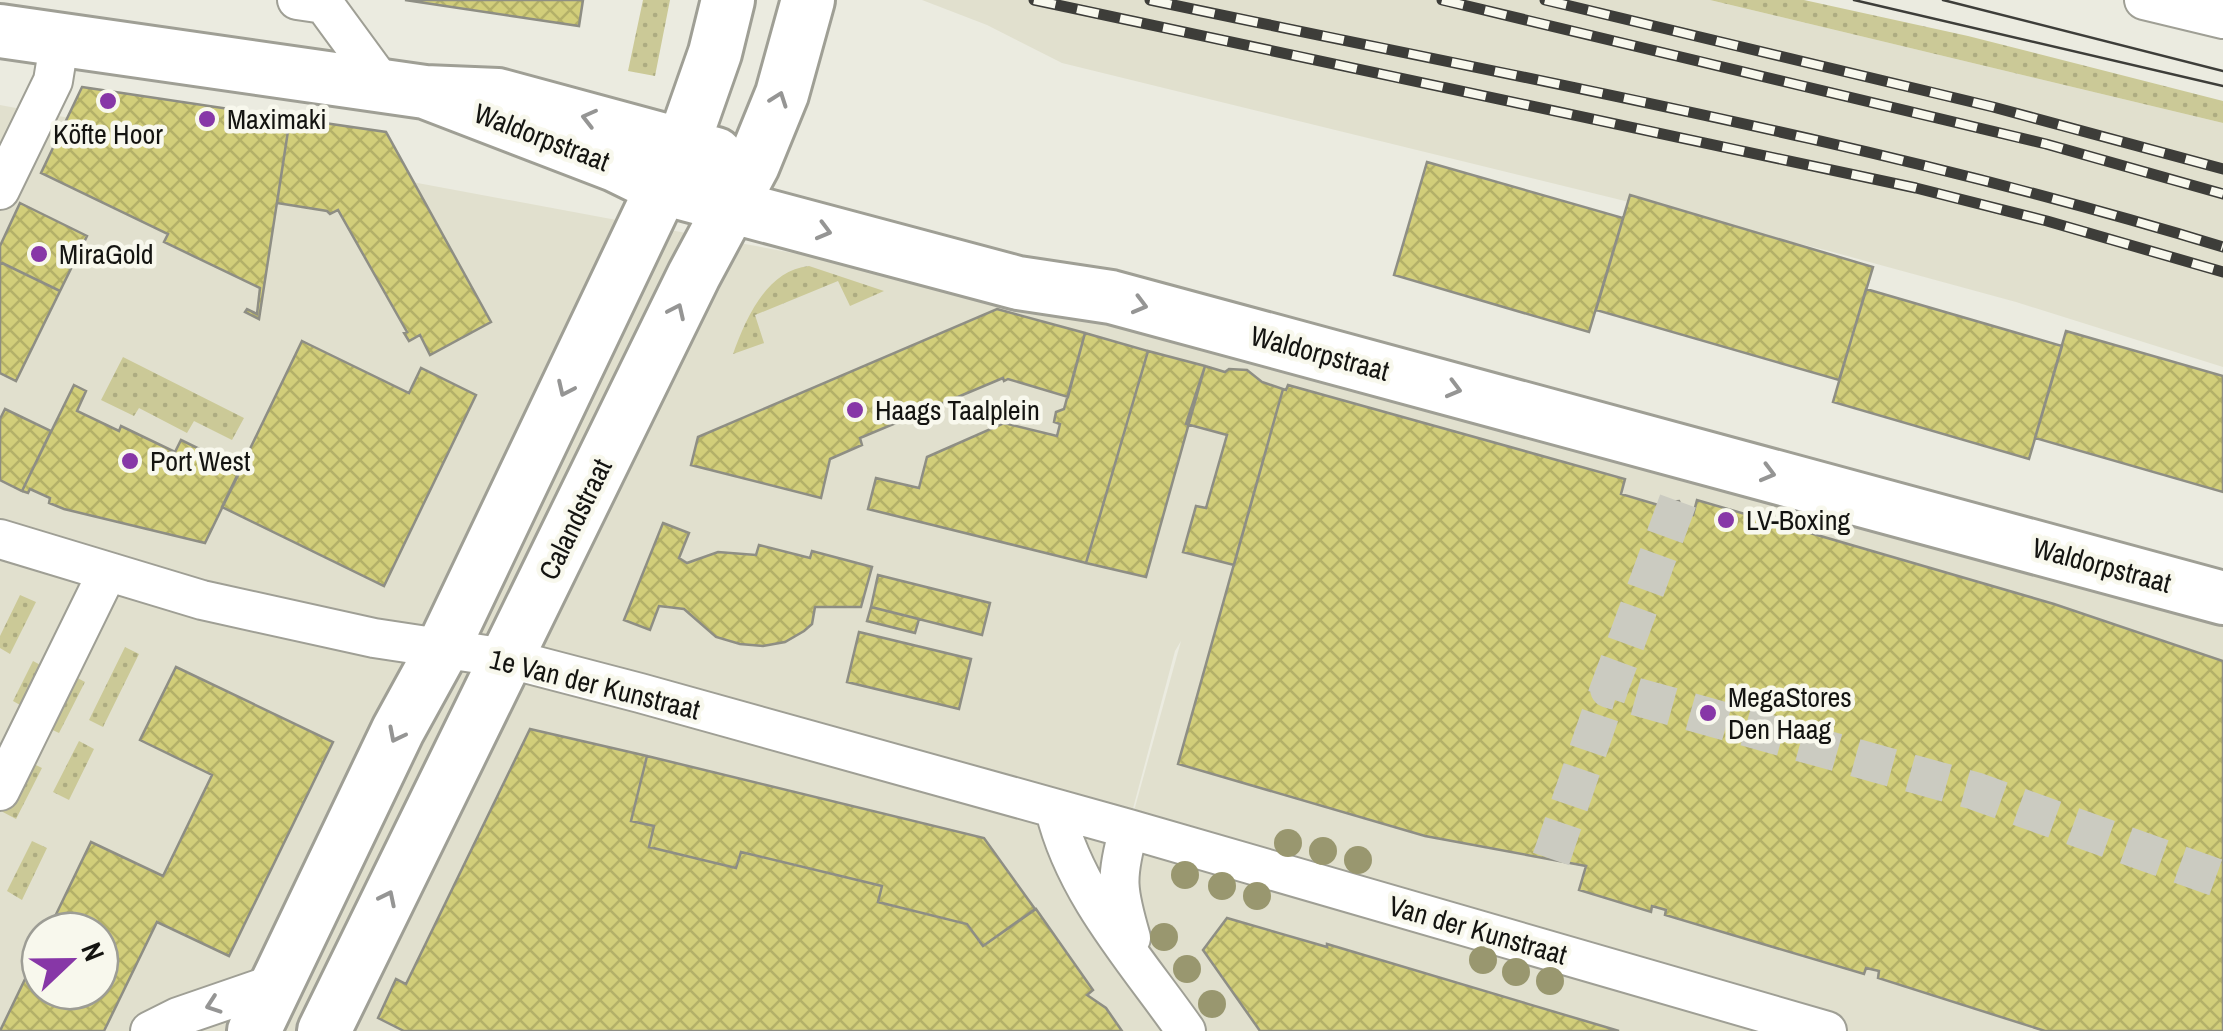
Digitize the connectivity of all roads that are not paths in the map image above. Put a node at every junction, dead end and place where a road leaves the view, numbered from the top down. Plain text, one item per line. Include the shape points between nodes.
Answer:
1 (297, 0) edge
2 (728, 0) edge
3 (808, 0) edge
4 (2144, 0) edge
5 (2223, 20) edge
6 (0, 31) edge
7 (60, 38) junction
8 (405, 89) junction
9 (673, 166) junction
10 (742, 185) junction
11 (0, 190) edge
12 (0, 538) edge
13 (107, 573) junction
14 (2223, 598) edge
15 (442, 650) junction
16 (506, 658) junction
17 (0, 791) edge
18 (1054, 810) junction
19 (1130, 829) junction
20 (1139, 964) junction
21 (277, 983) junction
22 (330, 1029) edge
23 (150, 1031) edge
24 (254, 1031) edge
25 (1186, 1031) edge
26 (1827, 1031) edge

1 - 8 street via 324,4
2 - 9 street
10 -> 3 street, Calandstraat via 782,94
4 - 5 street
6 - 7 street, Waldorpstraat
7 - 8 street, Waldorpstraat
7 - 11 street via 52,81
8 - 9 street, Waldorpstraat via 498,95
9 - 10 street, Waldorpstraat
9 -> 15 street
10 -> 14 street, Waldorpstraat via 1018,283 1111,297
16 -> 10 street, Calandstraat
12 - 13 street, 1e Van der Kunstraat
13 - 15 street, 1e Van der Kunstraat via 202,600
13 - 17 street
15 - 16 street, 1e Van der Kunstraat
15 -> 21 street
16 - 18 street, 1e Van der Kunstraat
22 -> 16 street, Calandstraat
18 - 19 street, 1e Van der Kunstraat
18 - 20 street via 1090,896
19 - 20 street via 1117,891
19 - 26 street, Van der Kunstraat
20 - 25 street
21 -> 23 street
21 - 24 street

